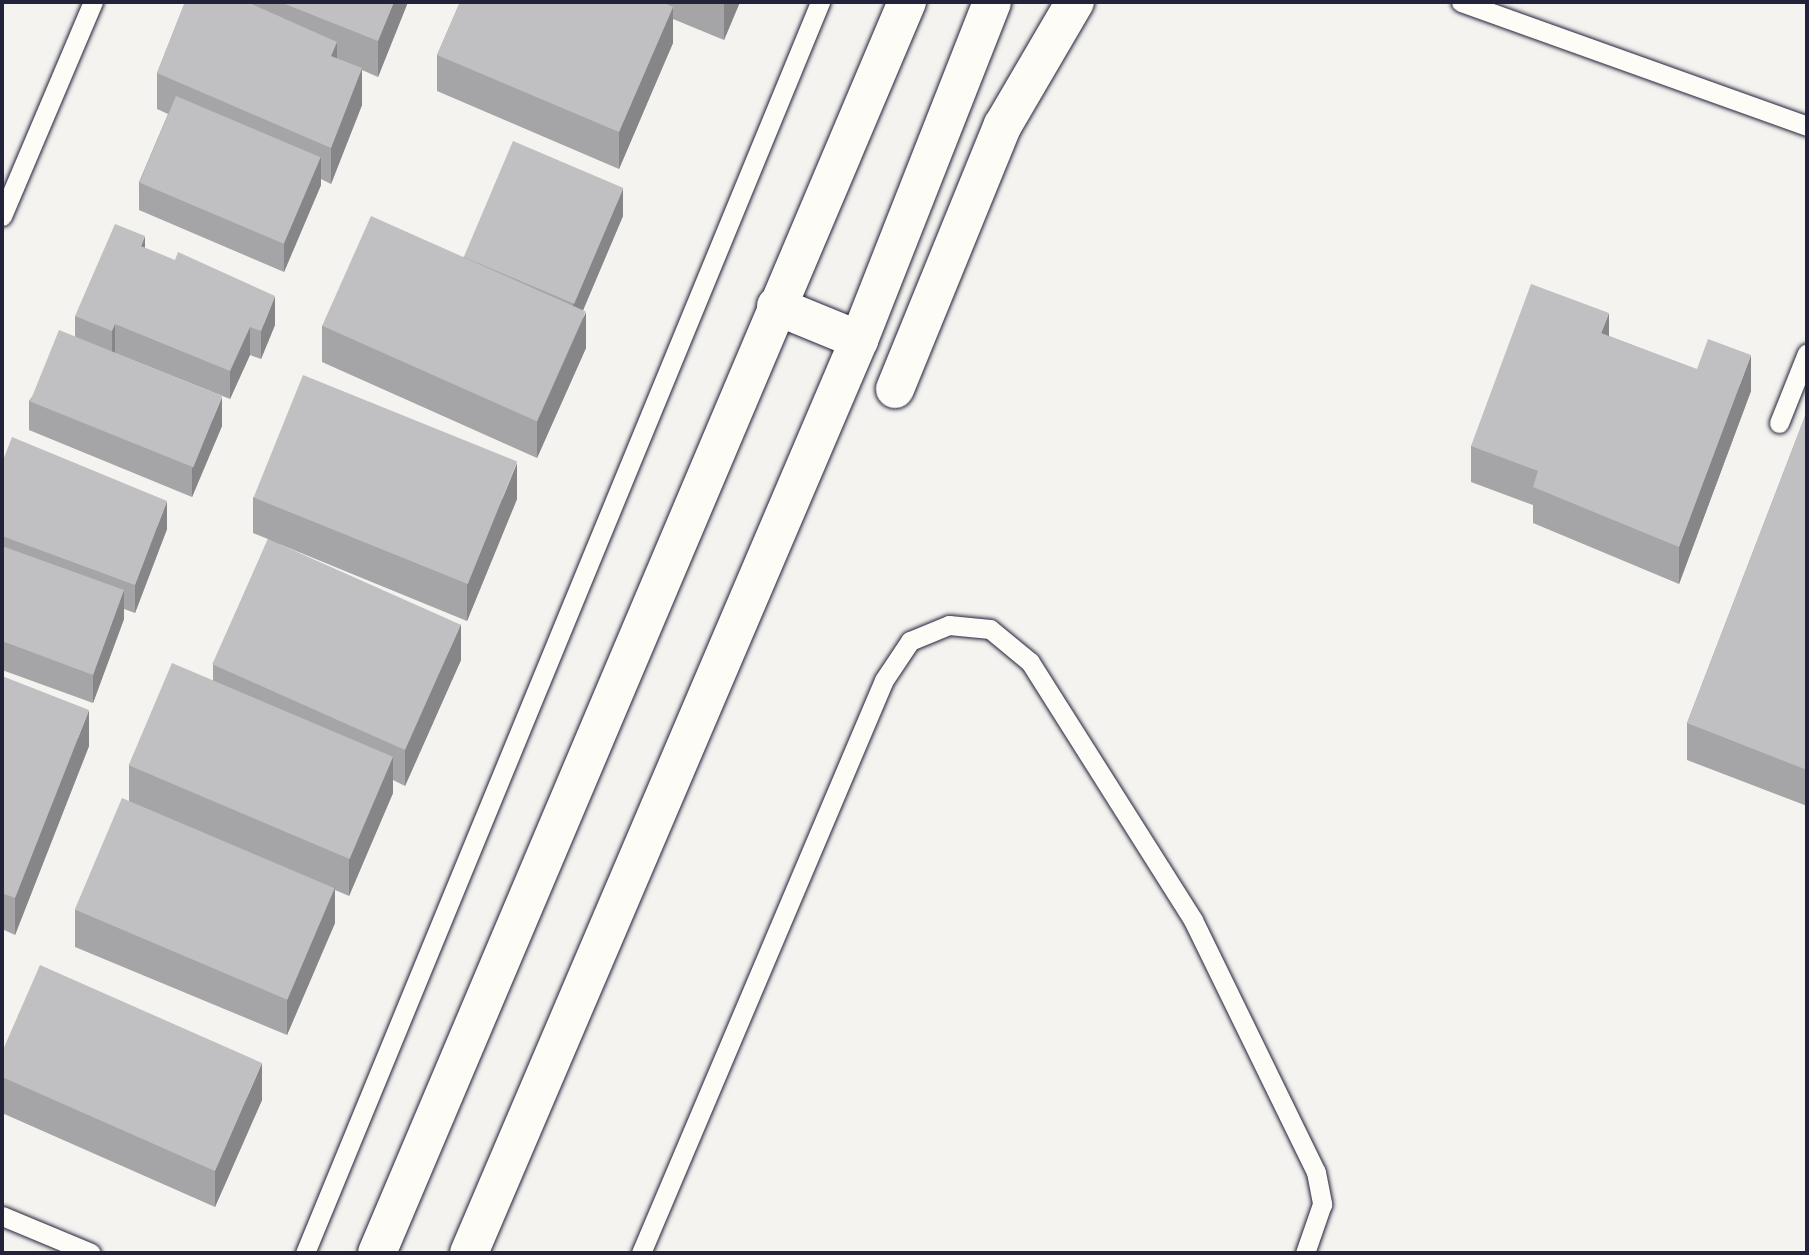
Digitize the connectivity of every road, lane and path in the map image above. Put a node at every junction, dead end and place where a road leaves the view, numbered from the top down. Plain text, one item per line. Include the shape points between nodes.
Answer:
1 (820, 2) edge
2 (907, 2) edge
3 (992, 2) edge
4 (1075, 2) edge
5 (1461, 2) edge
6 (86, 4) edge
7 (1807, 125) edge
8 (2, 216) edge
9 (776, 306) junction
10 (859, 340) junction
11 (1807, 353) edge
12 (895, 389) dead end
13 (1779, 423) dead end
14 (2, 1216) edge
15 (91, 1253) edge
16 (304, 1253) edge
17 (377, 1253) edge
18 (469, 1253) edge
19 (640, 1253) edge
20 (1305, 1253) edge

1 - 16 lane
2 - 9 main road
3 - 10 main road
4 - 12 main road via 1003,125
5 - 7 lane
6 - 8 lane
9 - 10 main road
9 - 17 main road
10 - 18 main road
11 - 13 lane
14 - 15 lane
19 - 20 lane via 884,680 910,641 950,625 990,629 1030,662 1194,920 1316,1172 1322,1204

